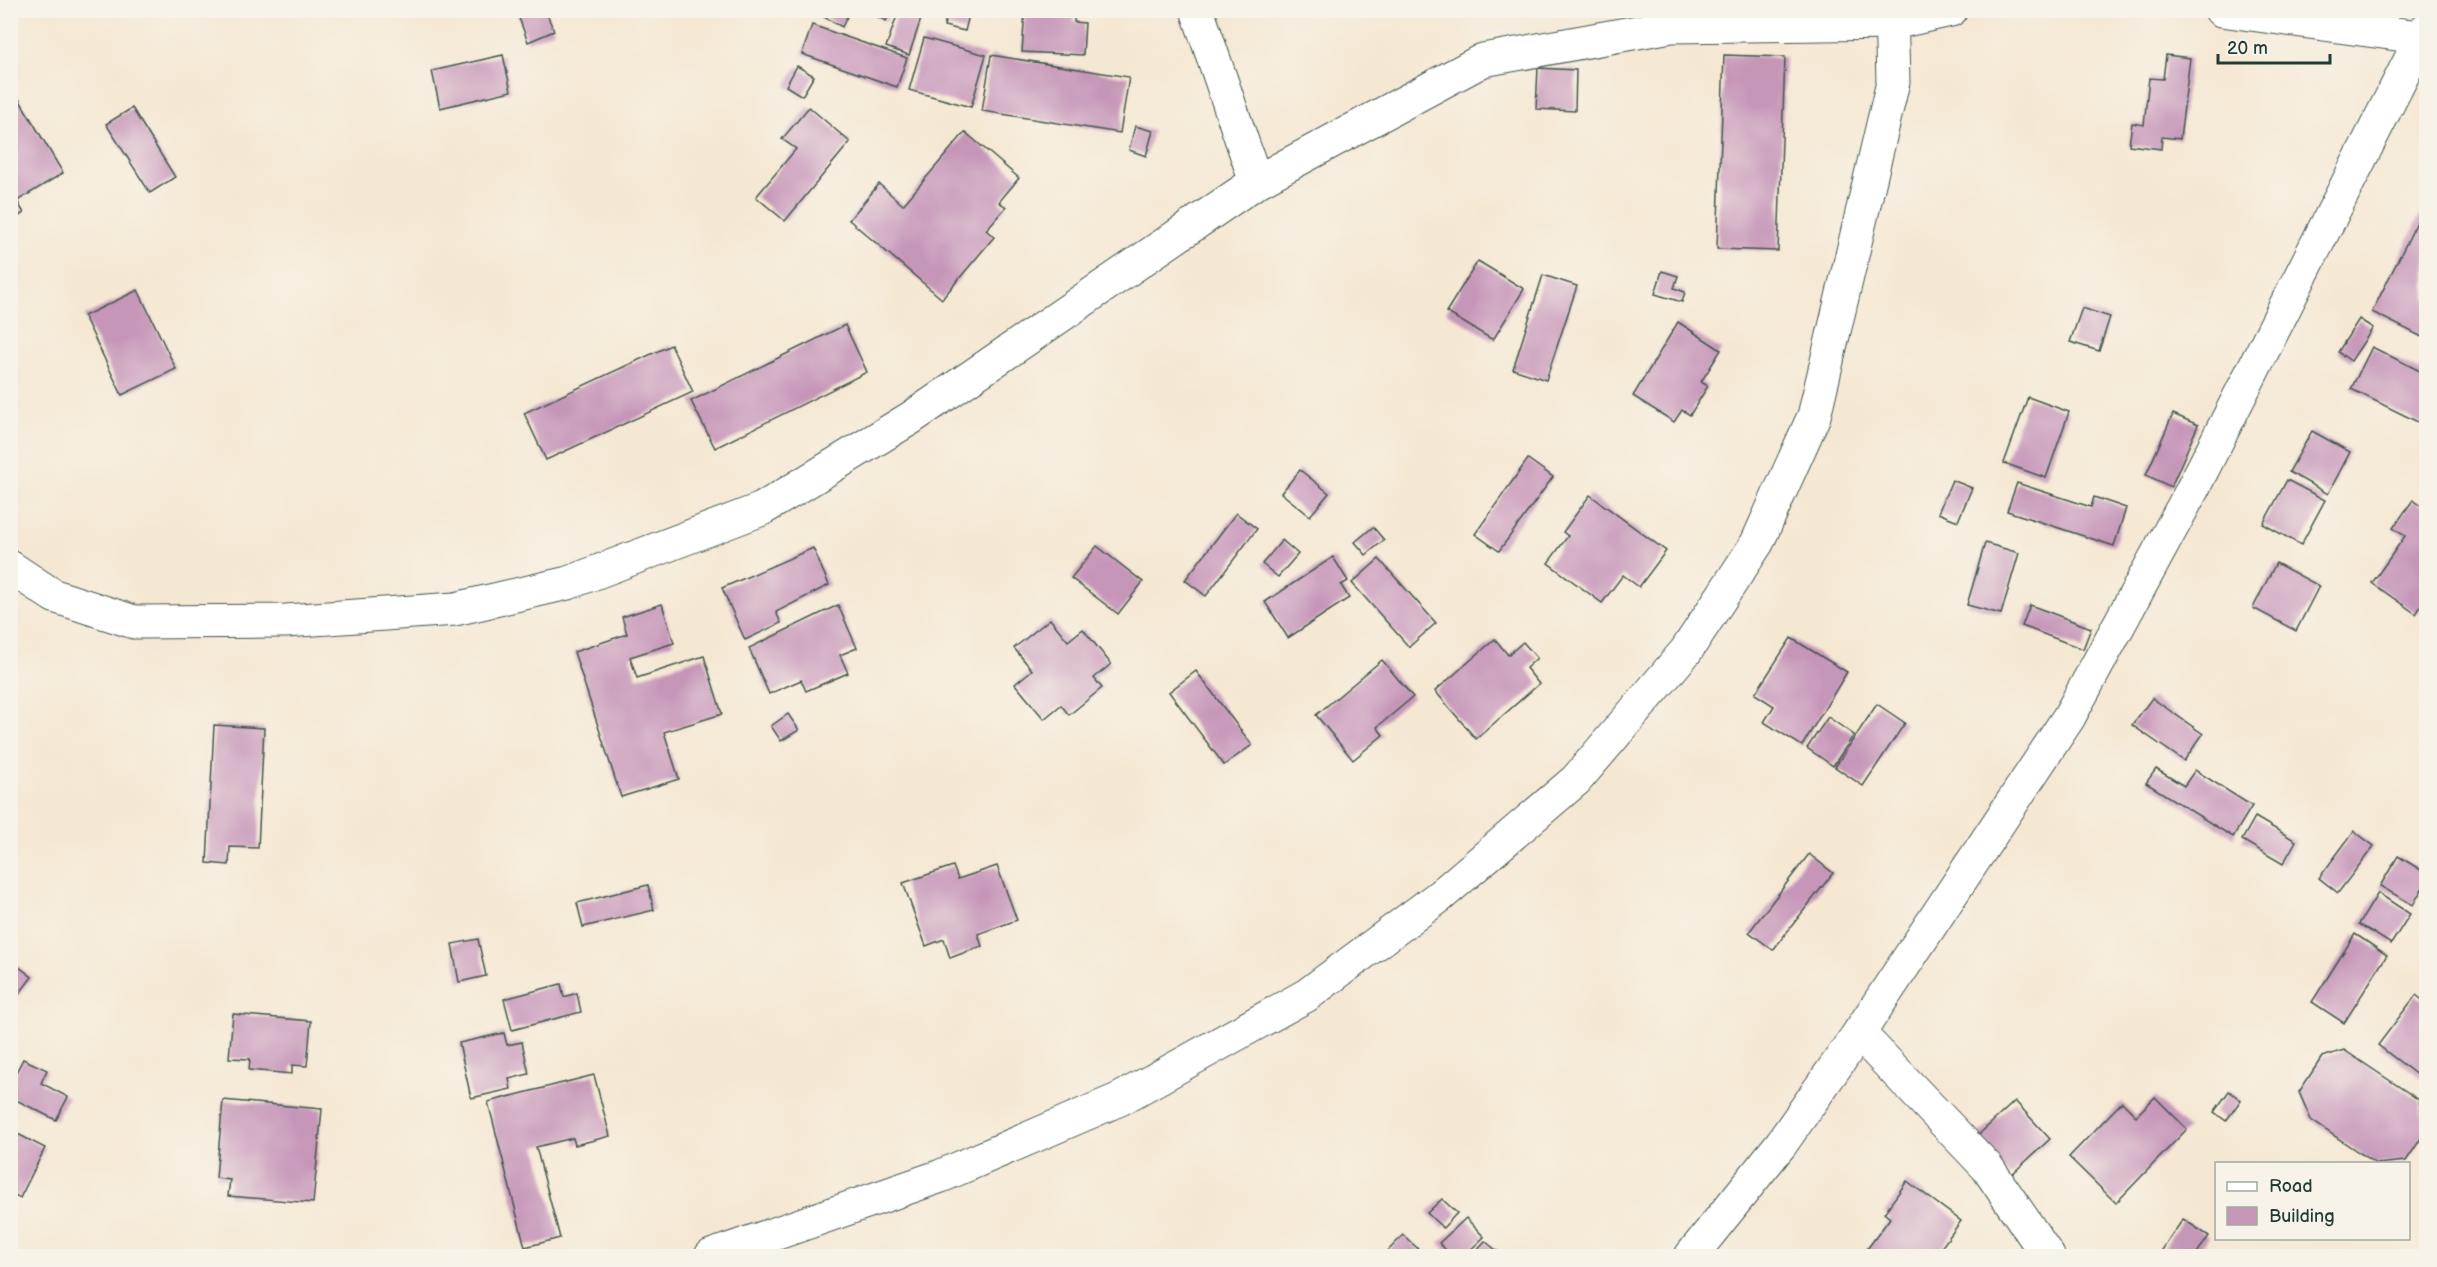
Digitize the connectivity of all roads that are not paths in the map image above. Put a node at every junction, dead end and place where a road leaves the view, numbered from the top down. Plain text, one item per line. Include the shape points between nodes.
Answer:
1 (1197, 10) edge
2 (1951, 10) edge
3 (2221, 10) edge
4 (1892, 17) edge
5 (2425, 36) edge
6 (1256, 182) junction
7 (10, 567) edge
8 (1859, 1033) junction
9 (711, 1257) edge
10 (1691, 1257) edge
11 (2048, 1257) edge

1 - 6 street
2 - 4 street
3 - 5 street
4 - 6 street via 1671,26 1483,60
4 - 9 street via 1893,82 1814,416 1757,543 1686,651 1576,780 1440,896 1307,995 1131,1093 941,1176
5 - 8 street via 2191,492 2069,717
6 - 7 street via 911,418 762,508 568,583 455,609 286,621 134,622 54,596
8 - 10 street via 1781,1144
8 - 11 street via 1987,1167

